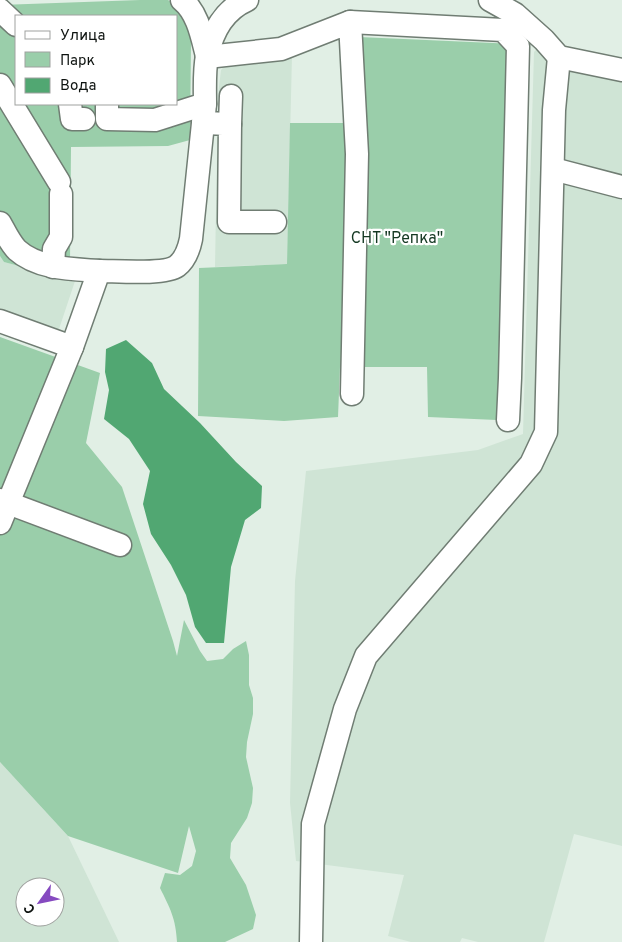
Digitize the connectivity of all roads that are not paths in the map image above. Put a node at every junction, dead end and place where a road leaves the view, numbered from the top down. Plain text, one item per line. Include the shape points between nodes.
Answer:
1 (182, 0) edge
2 (247, 0) edge
3 (490, 0) edge
4 (0, 10) edge
5 (350, 22) junction
6 (15, 24) edge
7 (559, 56) junction
8 (207, 57) junction
9 (622, 70) edge
10 (0, 85) edge
11 (231, 96) dead end
12 (93, 113) edge
13 (204, 113) junction
14 (230, 124) junction
15 (553, 169) junction
16 (622, 187) edge
17 (275, 222) dead end
18 (0, 224) edge
19 (53, 267) junction
20 (99, 271) junction
21 (0, 321) edge
22 (72, 347) junction
23 (352, 394) dead end
24 (508, 420) dead end
25 (3, 509) edge
26 (120, 545) dead end
27 (311, 942) edge

1 - 8 lane via 195,17
2 - 8 lane via 220,21
3 - 7 lane via 515,14
4 - 6 lane
5 - 8 lane via 281,49
5 - 23 lane via 357,154
5 - 24 lane via 503,30 518,46
7 - 9 lane
7 - 15 lane
8 - 13 lane
10 - 19 lane via 60,188 61,237 54,249
11 - 14 lane
12 - 13 lane via 154,120
13 - 14 lane
13 - 20 lane via 187,255 177,266 160,271
14 - 17 lane via 229,222
15 - 16 lane
15 - 27 lane via 546,432 532,464 366,656 345,709 313,824
18 - 19 lane via 16,249
19 - 20 lane
20 - 22 lane
21 - 22 lane
22 - 25 lane
25 - 26 lane

